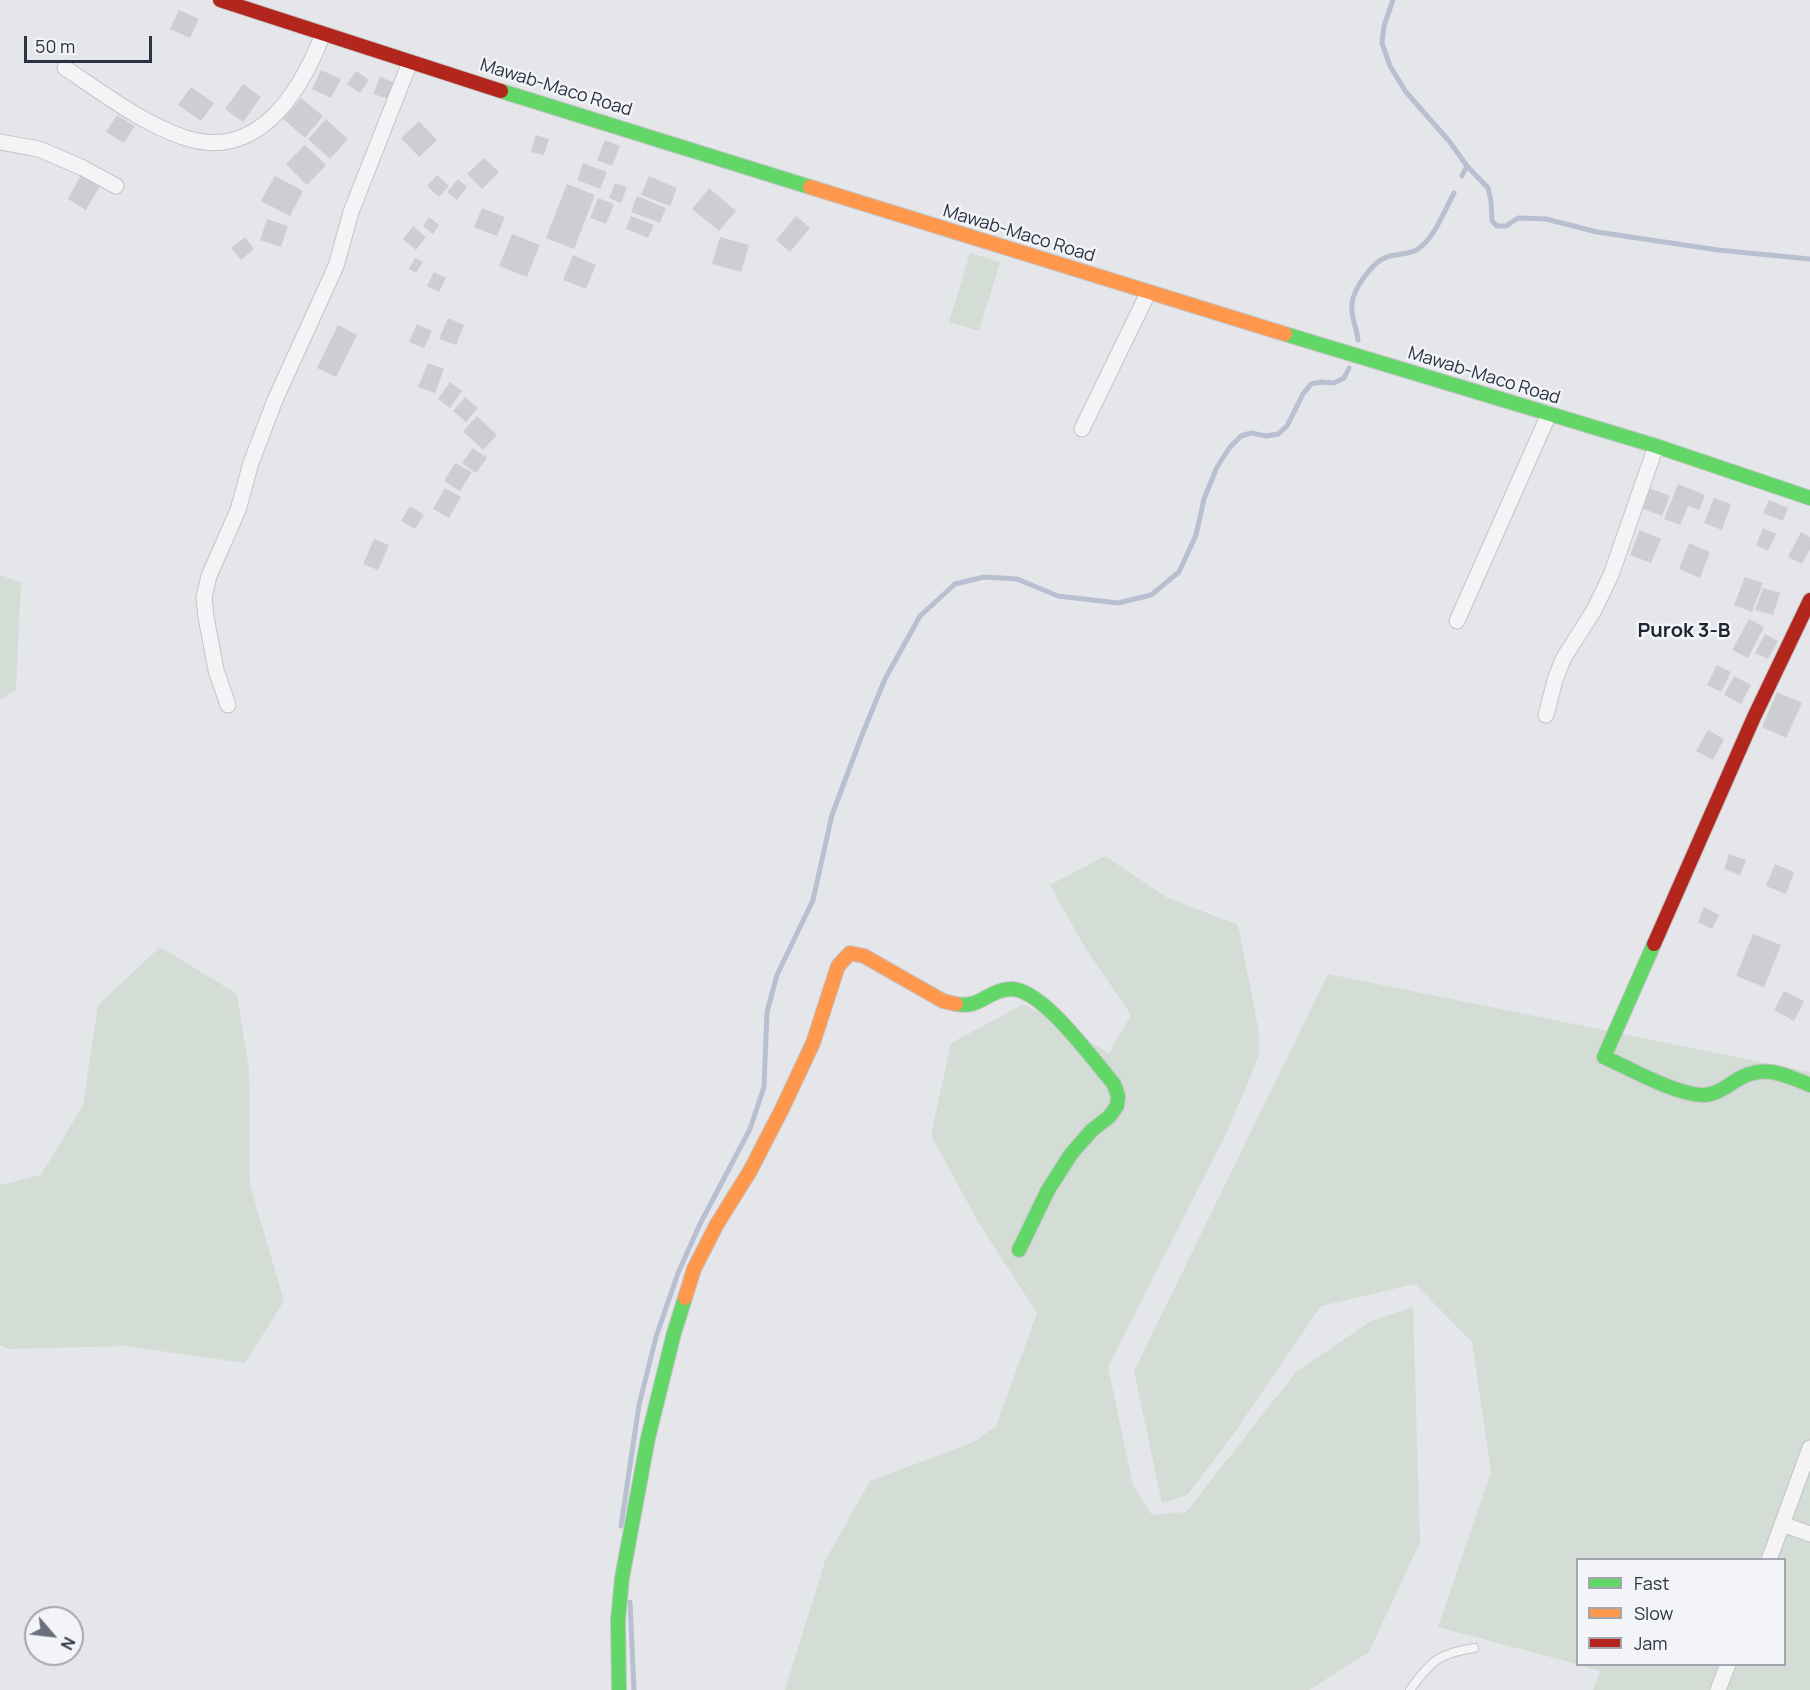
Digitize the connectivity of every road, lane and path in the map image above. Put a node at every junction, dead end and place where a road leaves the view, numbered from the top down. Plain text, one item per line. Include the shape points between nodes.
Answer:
1 (220, 0) edge
2 (323, 34) junction
3 (410, 62) junction
4 (65, 68) dead end
5 (0, 142) edge
6 (116, 186) dead end
7 (1148, 293) junction
8 (1549, 414) junction
9 (1082, 429) dead end
10 (1656, 446) junction
11 (1810, 498) edge
12 (1810, 600) edge
13 (1457, 621) dead end
14 (228, 705) dead end
15 (1546, 715) dead end
16 (1810, 1085) edge
17 (1019, 1250) dead end
18 (1810, 1448) edge
19 (1782, 1524) junction
20 (1810, 1534) edge
21 (1770, 1558) edge
22 (1474, 1648) dead end
23 (1728, 1666) edge
24 (619, 1690) edge
25 (1410, 1690) edge
26 (1718, 1690) edge

1 - 2 street, Mawab-Maco Road
2 - 3 street, Mawab-Maco Road
2 - 4 street via 311,65 290,98 256,131 232,141 206,143 183,138
3 - 7 street, Mawab-Maco Road
3 - 14 street via 351,212 333,274 275,400 238,510 208,576 206,617 216,670
5 - 6 street via 39,149
7 - 8 street, Mawab-Maco Road
7 - 9 street
8 - 10 street, Mawab-Maco Road
8 - 13 street
10 - 11 street, Mawab-Maco Road
10 - 15 street via 1611,575 1563,658
12 - 16 street via 1604,1057 1703,1095 1722,1090 1757,1071
17 - 24 street via 1048,1190 1071,1154 1116,1106 1114,1084 1048,1007 1029,993 1014,989 995,991 979,1003 961,1005 943,1001 864,956 850,953 838,966 813,1043 786,1099 694,1269 677,1322 648,1438 622,1578
18 - 19 street
19 - 20 street
19 - 21 street
22 - 25 lane via 1438,1658
23 - 26 street

